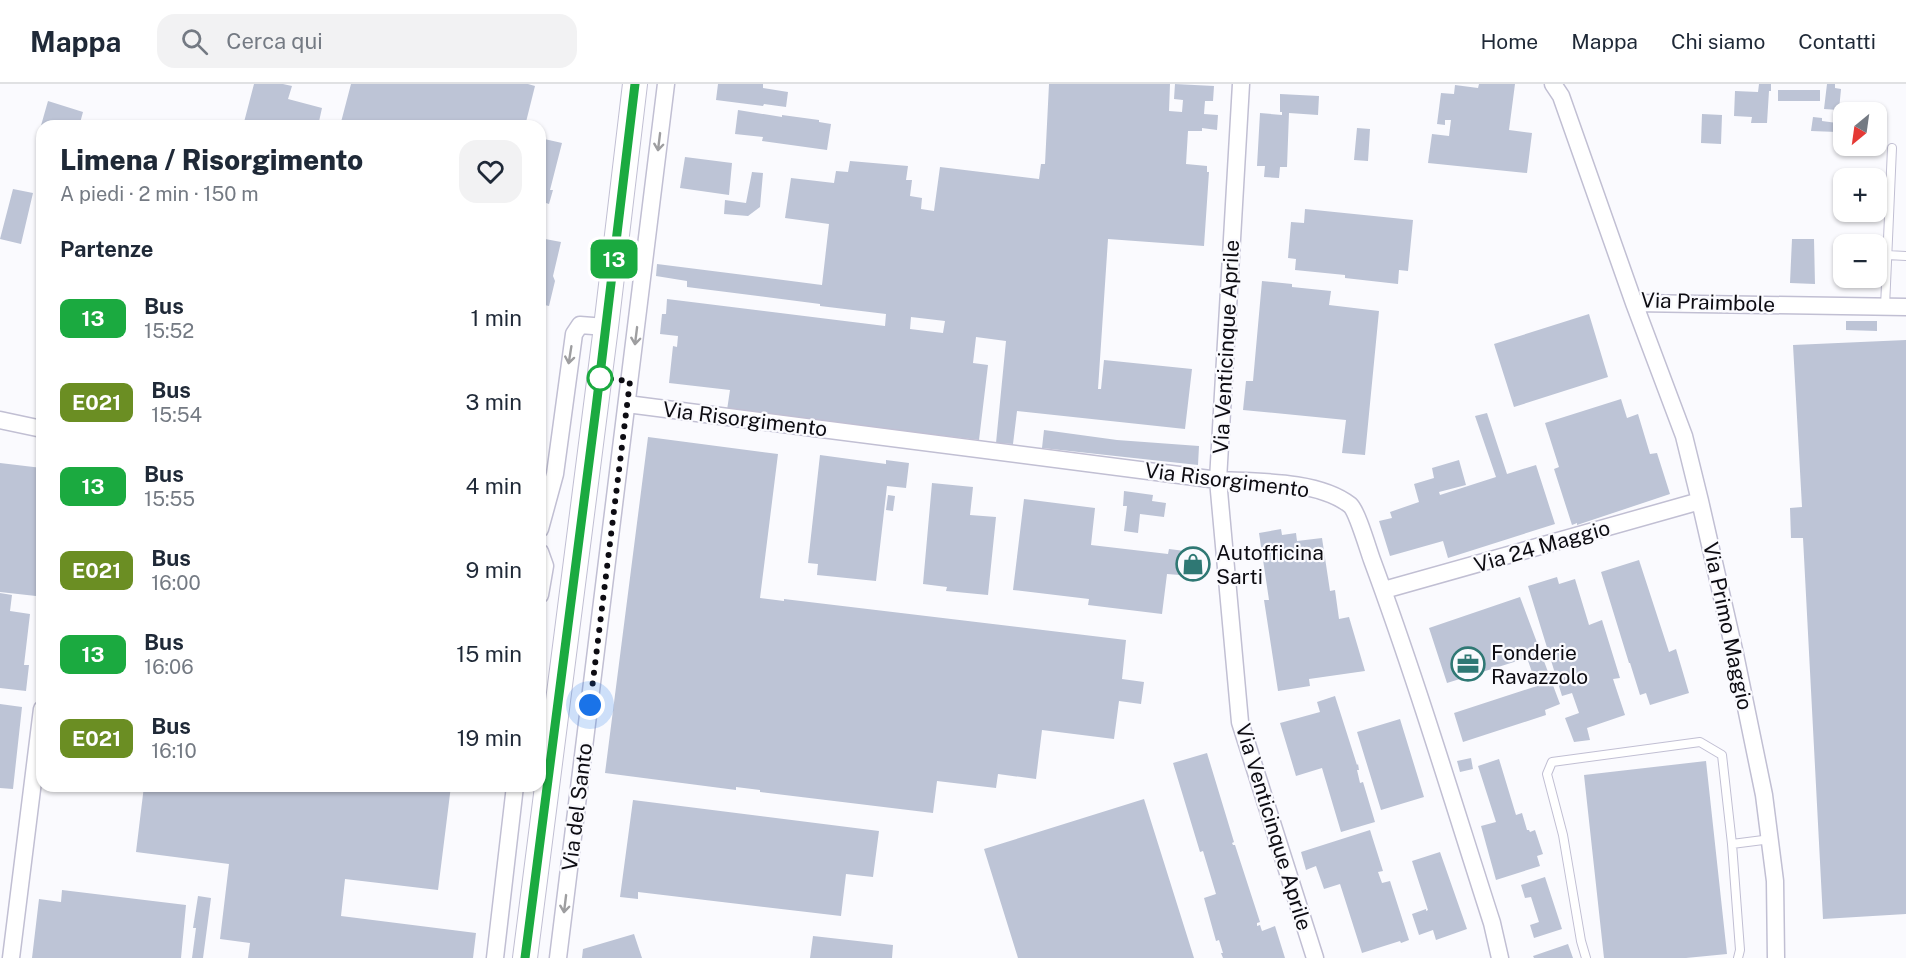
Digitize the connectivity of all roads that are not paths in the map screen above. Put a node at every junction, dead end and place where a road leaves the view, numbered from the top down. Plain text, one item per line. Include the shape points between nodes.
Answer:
1 (635, 84) edge
2 (666, 84) edge
3 (1241, 84) edge
4 (1553, 84) edge
5 (1892, 148) dead end
6 (1887, 255) joint
7 (1906, 256) edge
8 (1886, 288) edge
9 (1634, 303) junction
10 (1885, 307) junction
11 (1906, 308) edge
12 (606, 327) junction
13 (627, 404) junction
14 (0, 420) edge
15 (36, 428) edge
16 (1218, 480) junction
17 (1700, 501) junction
18 (546, 507) edge
19 (1384, 590) junction
20 (36, 759) edge
21 (515, 792) edge
22 (1771, 839) junction
23 (1732, 844) junction
24 (12, 958) edge
25 (495, 958) edge
26 (525, 958) edge
27 (558, 958) edge
28 (1314, 958) edge
29 (1500, 958) edge
30 (1586, 958) edge
31 (1738, 958) edge
32 (1776, 958) edge

1 - 12 street
2 -> 13 street, Via del Santo
3 - 16 street, Via Venticinque Aprile
4 - 9 street, Via Praimbole via 1561,96
5 - 6 lane
6 - 7 lane
8 - 10 lane
9 - 10 street, Via Praimbole
9 - 17 street, Via Primo Maggio via 1684,436
10 - 11 street, Via Praimbole
12 -> 18 street via 580,325 574,334 555,474
12 - 26 street
13 - 16 street, Via Risorgimento
13 -> 27 street, Via del Santo
14 - 15 street
16 - 19 street, Via Risorgimento via 1311,489 1334,495 1353,507
16 - 28 street, Via Venticinque Aprile via 1240,722
17 - 19 street, Via 24 Maggio
17 - 22 street, Via Primo Maggio
19 - 29 street, Via Risorgimento
20 - 24 street
21 - 25 street
22 - 23 lane
22 - 32 street, Via Primo Maggio
23 - 30 lane via 1722,755 1700,742 1552,762 1546,774 1563,834
23 - 31 lane

